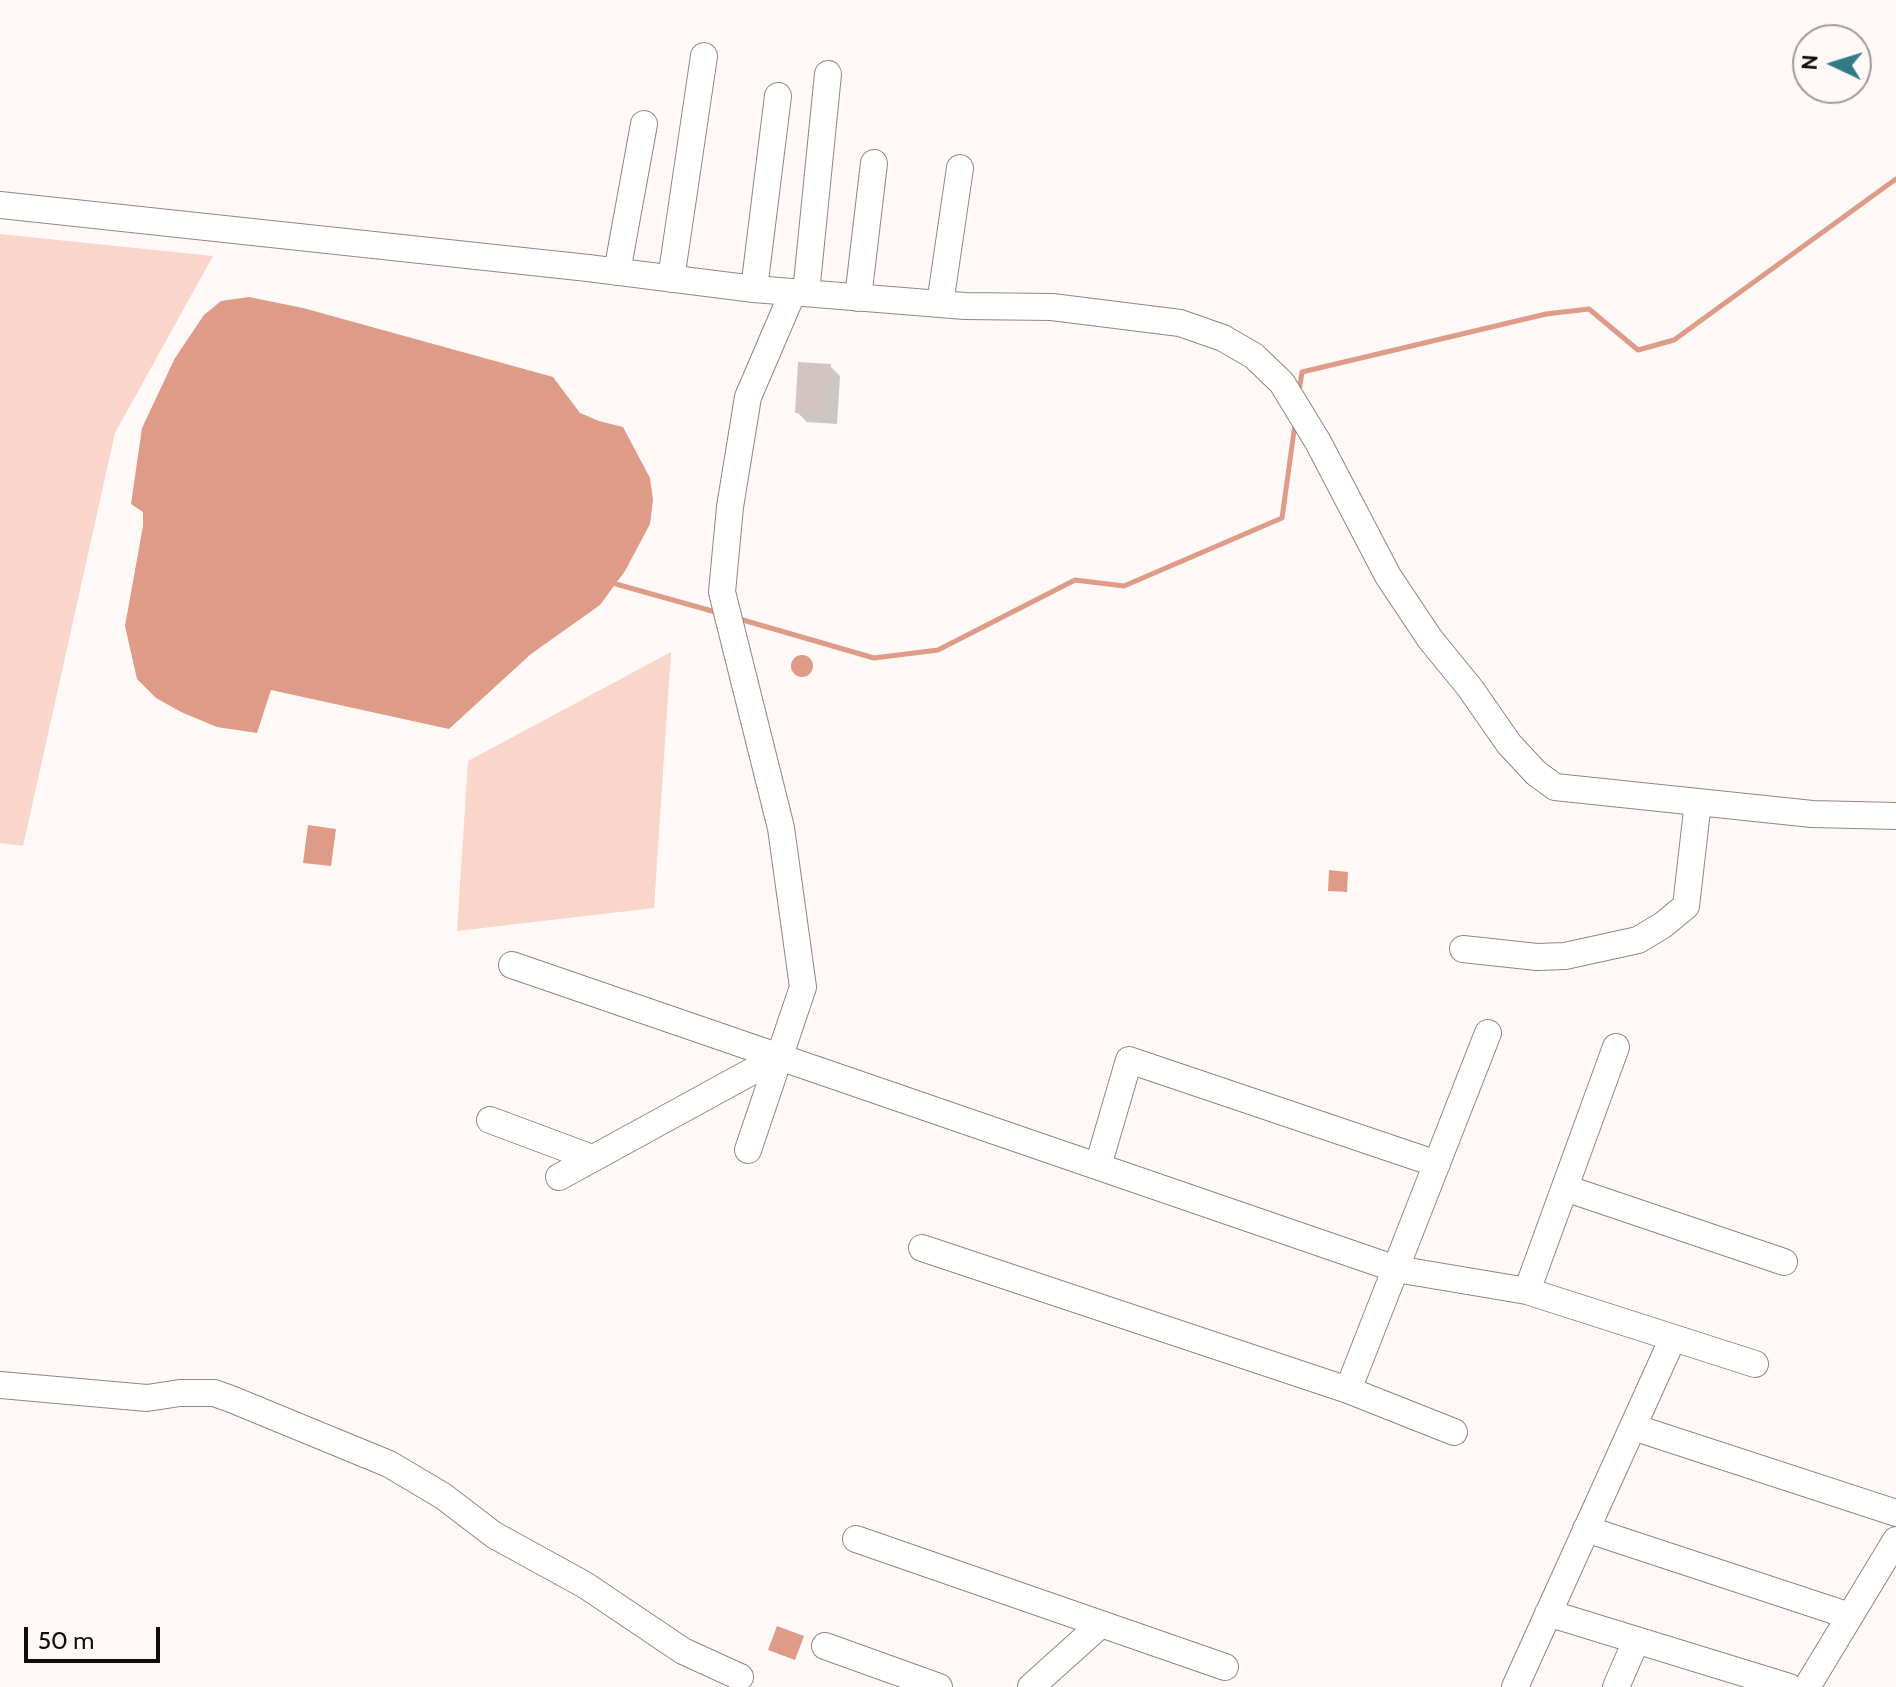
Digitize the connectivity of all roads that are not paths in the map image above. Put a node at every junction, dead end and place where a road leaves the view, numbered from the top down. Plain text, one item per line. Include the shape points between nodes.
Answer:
1 (704, 56) dead end
2 (828, 74) dead end
3 (778, 96) dead end
4 (644, 124) dead end
5 (874, 163) dead end
6 (960, 168) dead end
7 (0, 205) edge
8 (617, 272) junction
9 (671, 279) junction
10 (754, 289) junction
11 (799, 293) junction
12 (858, 298) junction
13 (940, 304) junction
14 (1698, 802) junction
15 (1896, 816) edge
16 (1463, 949) dead end
17 (512, 965) dead end
18 (1488, 1033) dead end
19 (1616, 1047) dead end
20 (780, 1056) junction
21 (490, 1120) dead end
22 (748, 1150) dead end
23 (592, 1158) junction
24 (1437, 1164) junction
25 (1098, 1166) junction
26 (559, 1177) dead end
27 (1565, 1188) junction
28 (922, 1248) dead end
29 (1784, 1262) dead end
30 (1396, 1269) junction
31 (1527, 1291) junction
32 (1673, 1338) junction
33 (1755, 1364) dead end
34 (0, 1385) edge
35 (1348, 1390) junction
36 (1633, 1427) junction
37 (1454, 1432) dead end
38 (1896, 1513) edge
39 (1586, 1529) junction
40 (856, 1539) dead end
41 (1896, 1540) edge
42 (1548, 1613) junction
43 (1850, 1616) junction
44 (1101, 1624) junction
45 (1636, 1641) junction
46 (825, 1646) dead end
47 (1225, 1667) dead end
48 (740, 1677) dead end
49 (939, 1687) edge
50 (1031, 1687) edge
51 (1515, 1687) edge
52 (1616, 1687) edge
53 (1789, 1687) edge
54 (1807, 1687) edge

1 - 9 street
2 - 11 street
3 - 10 street
4 - 8 street
5 - 12 street
6 - 13 street
7 - 8 street
8 - 9 street
9 - 10 street
10 - 11 street
11 - 12 street
11 - 20 street via 748,397 722,592 781,828 803,987
12 - 13 street
13 - 14 street via 1052,307 1180,323 1254,356 1282,383 1388,576 1430,639 1536,773 1555,787 1575,791
14 - 15 street
14 - 16 street via 1686,906 1663,925 1638,940 1565,956
17 - 20 street
18 - 24 street
19 - 27 street
20 - 22 street
20 - 23 street
20 - 25 street
21 - 23 street
23 - 26 street
24 - 25 street via 1129,1060
24 - 30 street
25 - 30 street
27 - 29 street
27 - 31 street
28 - 35 street
30 - 31 street
30 - 35 street
31 - 32 street
32 - 33 street
32 - 36 street
34 - 48 street via 147,1398 214,1393 231,1399 389,1464 683,1651
35 - 37 street
36 - 38 street
36 - 39 street
39 - 42 street
39 - 43 street
40 - 44 street
41 - 43 street
42 - 45 street
42 - 51 street
43 - 54 street
44 - 47 street
44 - 50 street
45 - 52 street
45 - 53 street
46 - 49 street

